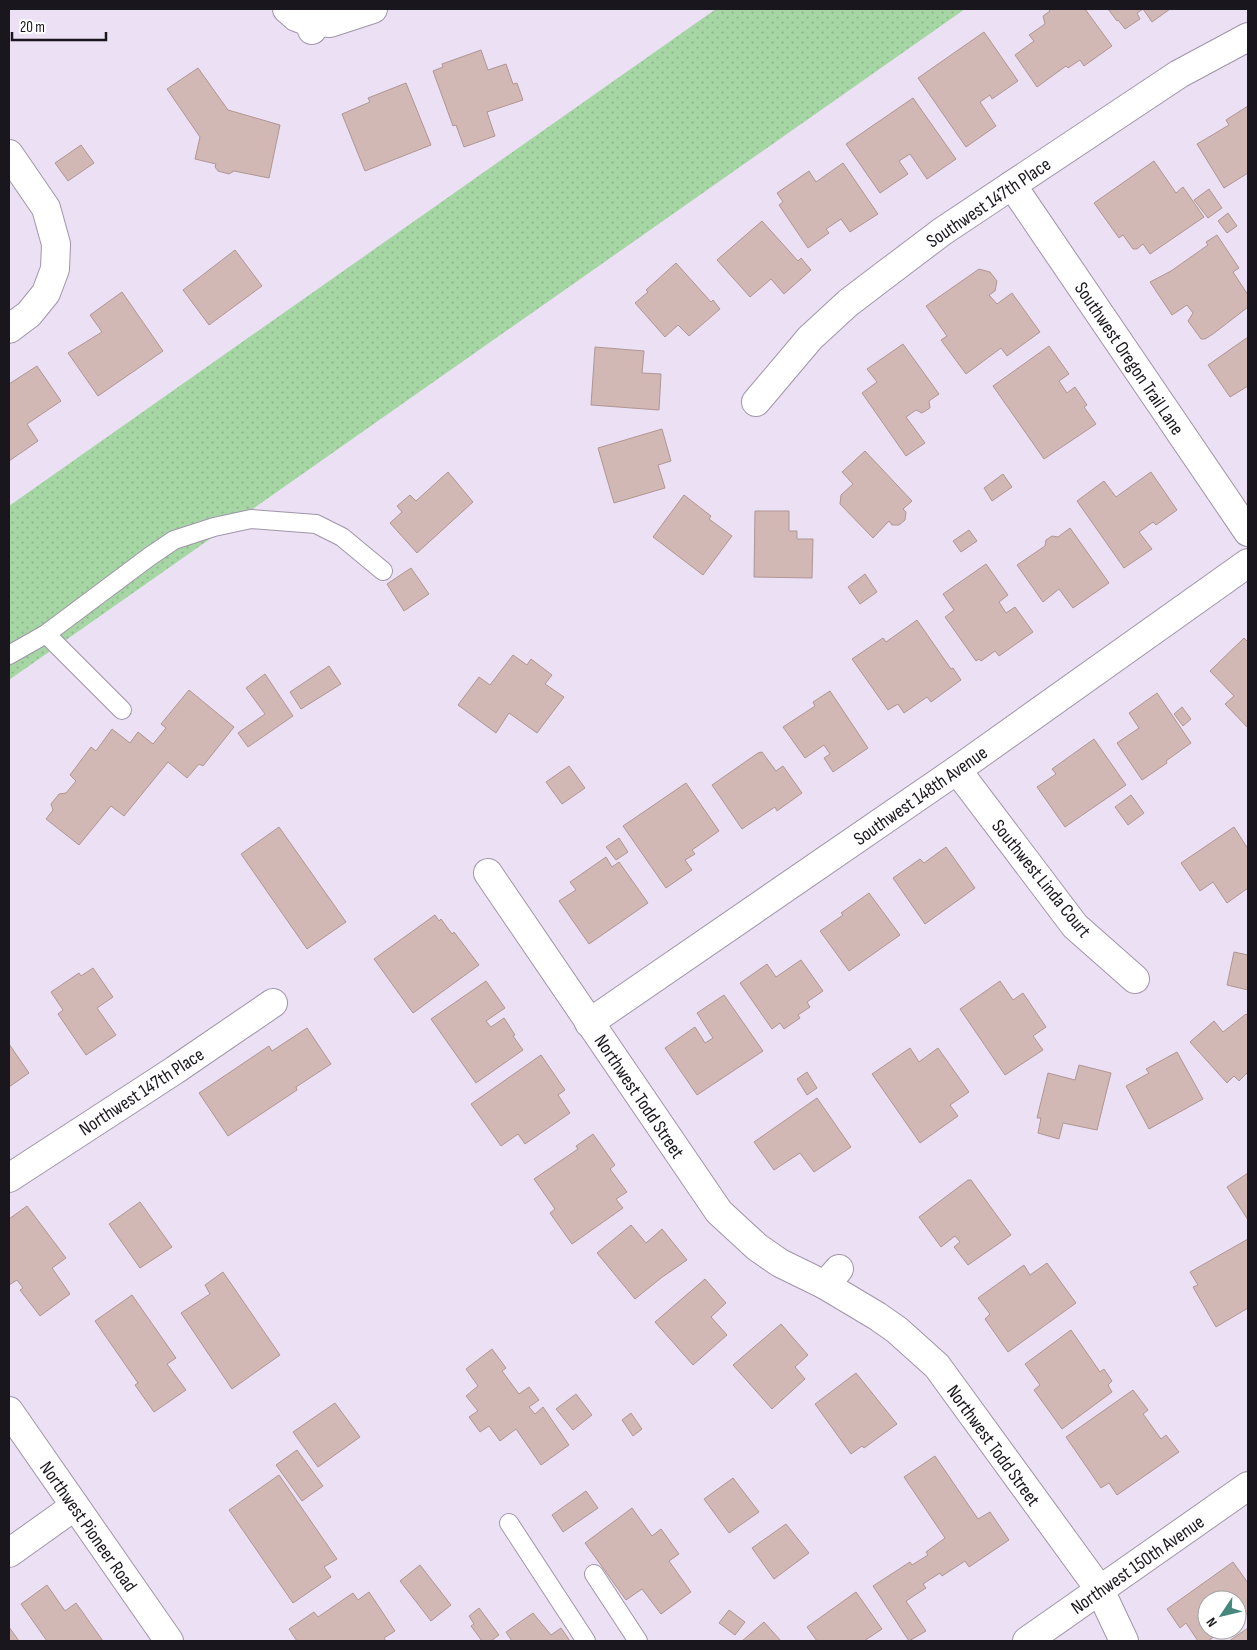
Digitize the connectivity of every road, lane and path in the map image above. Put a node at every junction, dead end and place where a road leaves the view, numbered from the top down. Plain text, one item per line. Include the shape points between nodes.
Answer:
1 (373, 9) edge
2 (302, 20) edge
3 (1248, 37) edge
4 (9, 154) edge
5 (1012, 185) junction
6 (9, 329) edge
7 (756, 402) dead end
8 (1248, 532) edge
9 (1248, 563) edge
10 (383, 571) dead end
11 (46, 634) junction
12 (9, 656) edge
13 (122, 710) dead end
14 (957, 770) junction
15 (488, 873) dead end
16 (1135, 979) dead end
17 (273, 1003) dead end
18 (589, 1023) junction
19 (9, 1178) edge
20 (9, 1411) edge
21 (1248, 1486) edge
22 (75, 1506) junction
23 (509, 1523) dead end
24 (9, 1553) edge
25 (594, 1574) dead end
26 (1100, 1590) junction
27 (169, 1641) edge
28 (586, 1641) edge
29 (638, 1641) edge
30 (1027, 1641) edge
31 (1124, 1641) edge

1 - 2 street via 330,23
3 - 5 street, Southwest 147th Place via 1179,74
4 - 6 street via 46,208 56,244 55,269 46,293 29,314
5 - 7 street, Southwest 147th Place via 943,231 848,304 810,338
5 - 8 street, Southwest Oregon Trail Lane
9 - 14 street, Southwest 148th Avenue
10 - 11 lane via 342,537 316,524 251,518 174,540
11 - 12 lane
11 - 13 lane
14 - 16 street, Southwest Linda Court via 1075,926
14 - 18 street, Southwest 148th Avenue
15 - 18 street, Northwest Todd Street
17 - 19 street, Northwest 147th Place
18 - 26 street, Northwest Todd Street via 719,1212 780,1263 832,1277 937,1366
20 - 22 street, Northwest Pioneer Road
21 - 26 street, Northwest 150th Avenue
22 - 24 street
22 - 27 street, Northwest Pioneer Road
23 - 28 lane
25 - 29 lane
26 - 30 street, Northwest 150th Avenue
26 - 31 street, Northwest Todd Street

